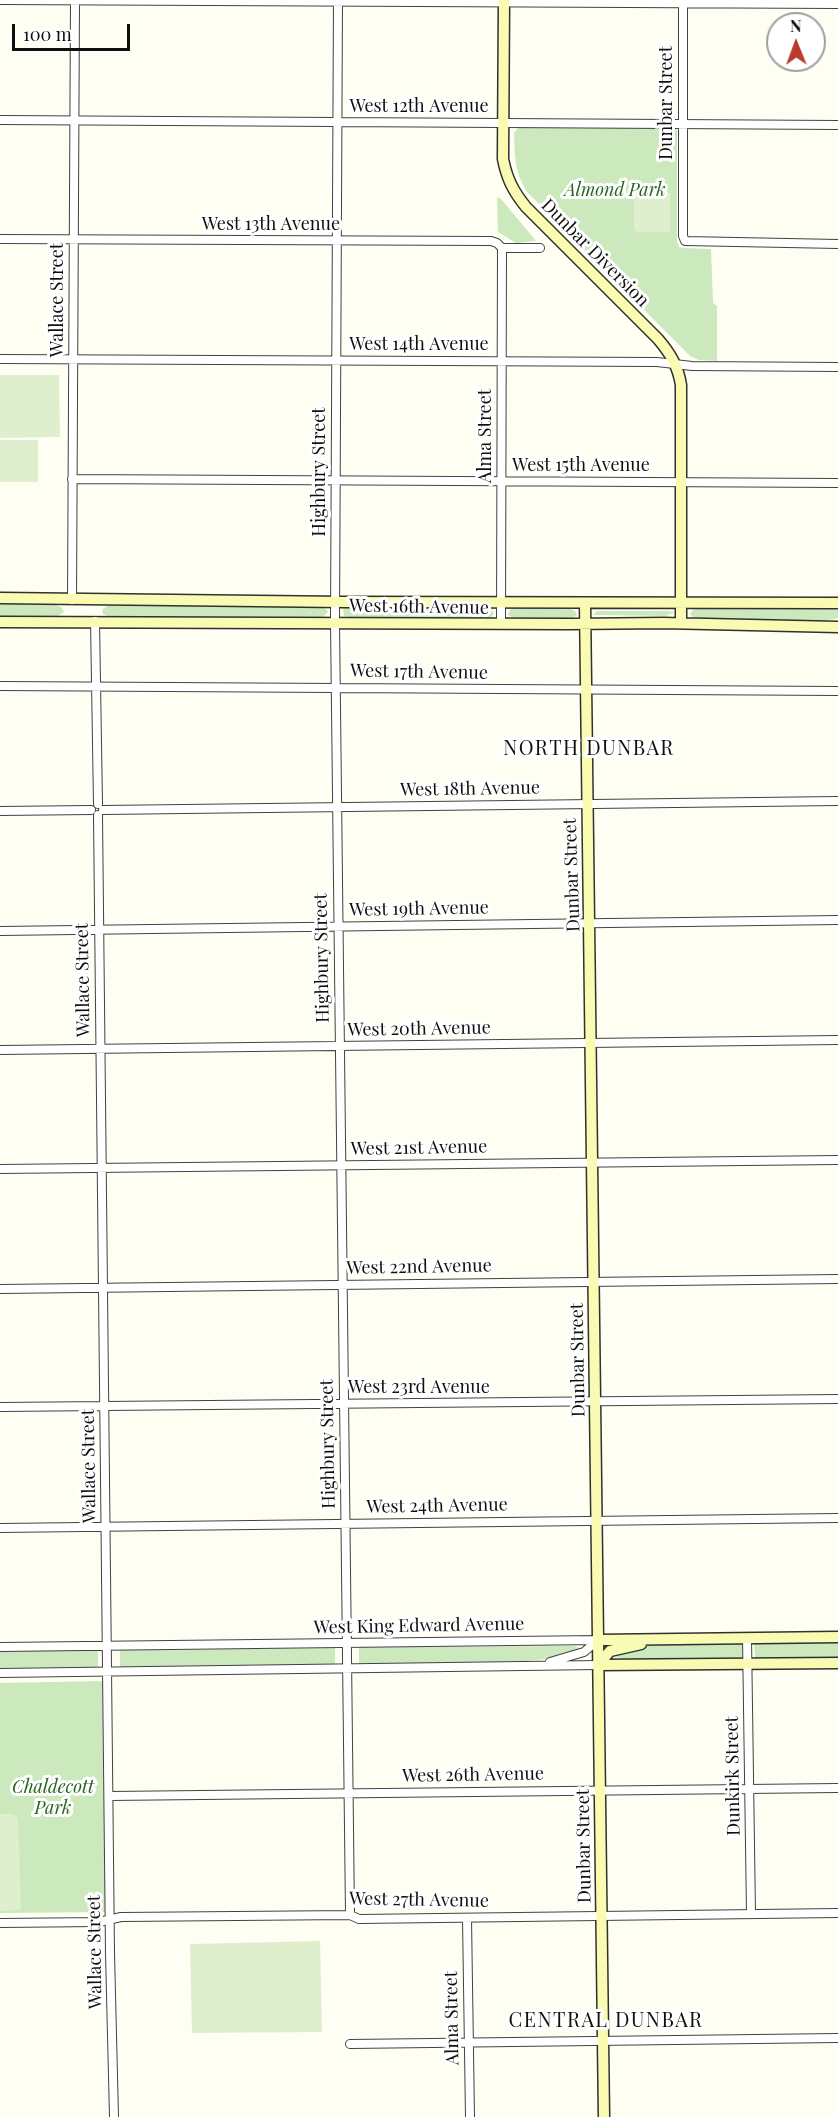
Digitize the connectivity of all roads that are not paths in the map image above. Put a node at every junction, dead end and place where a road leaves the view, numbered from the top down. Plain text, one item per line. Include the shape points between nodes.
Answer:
1 (0, 0) edge
2 (75, 0) edge
3 (338, 1) edge
4 (504, 2) edge
5 (683, 2) edge
6 (838, 4) edge
7 (0, 120) edge
8 (74, 120) junction
9 (337, 122) junction
10 (503, 123) junction
11 (683, 123) junction
12 (838, 125) edge
13 (0, 239) edge
14 (73, 239) junction
15 (336, 241) junction
16 (838, 244) edge
17 (502, 248) junction
18 (540, 248) dead end
19 (0, 359) edge
20 (73, 359) junction
21 (336, 360) junction
22 (502, 361) junction
23 (675, 364) junction
24 (838, 367) edge
25 (72, 479) junction
26 (335, 481) junction
27 (501, 481) junction
28 (682, 482) junction
29 (838, 483) edge
30 (0, 598) edge
31 (72, 600) junction
32 (335, 602) junction
33 (502, 602) junction
34 (585, 603) junction
35 (680, 603) junction
36 (838, 603) edge
37 (95, 621) junction
38 (0, 622) edge
39 (335, 622) junction
40 (585, 623) junction
41 (681, 623) junction
42 (501, 624) junction
43 (838, 627) edge
44 (0, 686) edge
45 (96, 687) junction
46 (336, 688) junction
47 (586, 690) junction
48 (838, 691) edge
49 (838, 801) edge
50 (587, 804) junction
51 (337, 807) junction
52 (98, 810) junction
53 (0, 811) edge
54 (838, 920) edge
55 (590, 924) junction
56 (339, 927) junction
57 (99, 929) junction
58 (0, 931) edge
59 (838, 1040) edge
60 (591, 1043) junction
61 (340, 1046) junction
62 (101, 1048) junction
63 (0, 1050) edge
64 (838, 1160) edge
65 (593, 1162) junction
66 (342, 1165) junction
67 (102, 1168) junction
68 (0, 1169) edge
69 (838, 1279) edge
70 (593, 1282) junction
71 (343, 1284) junction
72 (104, 1288) junction
73 (0, 1289) edge
74 (838, 1399) edge
75 (595, 1401) junction
76 (344, 1404) junction
77 (0, 1407) edge
78 (104, 1407) junction
79 (838, 1518) edge
80 (597, 1520) junction
81 (346, 1524) junction
82 (106, 1527) junction
83 (0, 1528) edge
84 (838, 1636) edge
85 (747, 1638) junction
86 (647, 1639) junction
87 (598, 1640) junction
88 (347, 1643) junction
89 (108, 1646) junction
90 (0, 1647) edge
91 (838, 1663) edge
92 (747, 1664) junction
93 (598, 1665) junction
94 (527, 1666) junction
95 (348, 1668) junction
96 (108, 1671) junction
97 (0, 1673) edge
98 (749, 1788) junction
99 (838, 1788) edge
100 (600, 1790) junction
101 (349, 1794) junction
102 (110, 1796) junction
103 (838, 1913) edge
104 (751, 1914) junction
105 (350, 1916) junction
106 (601, 1916) junction
107 (467, 1918) junction
108 (110, 1920) junction
109 (0, 1923) edge
110 (838, 2038) edge
111 (602, 2041) junction
112 (470, 2043) junction
113 (350, 2044) dead end
114 (114, 2117) edge
115 (470, 2117) edge
116 (604, 2117) edge

1 - 2 street
2 - 3 street
2 - 8 street, Wallace Street
3 - 4 street
3 - 9 street, Highbury Street
4 - 5 street
4 - 10 main road
5 - 6 street
5 - 11 street, Dunbar Street
7 - 8 street, West 12th Avenue
8 - 9 street, West 12th Avenue
8 - 14 street, Wallace Street
9 - 10 street, West 12th Avenue
9 - 15 street, Highbury Street
10 - 11 street, West 12th Avenue
10 - 23 main road, Dunbar Diversion via 506,177 516,195 658,339
11 - 12 street, West 12th Avenue
11 - 16 street, Dunbar Street via 685,241
13 - 14 street, West 13th Avenue
14 - 15 street, West 13th Avenue
14 - 20 street, Wallace Street
15 - 17 street, West 13th Avenue via 494,241
15 - 21 street, Highbury Street
17 - 18 street, West 13th Avenue
17 - 22 street, Alma Street
19 - 20 street, West 14th Avenue
20 - 21 street, West 14th Avenue
20 - 25 street, Wallace Street
21 - 22 street, West 14th Avenue
21 - 26 street, Highbury Street
22 - 23 street, West 14th Avenue
22 - 27 street, Alma Street
23 - 24 street, West 14th Avenue
23 - 28 main road via 681,385
25 - 26 street, West 15th Avenue
25 - 31 street, Wallace Street
26 - 27 street, West 15th Avenue
26 - 32 street, Highbury Street
27 - 28 street, West 15th Avenue
27 - 33 street, Alma Street
28 - 29 street, West 15th Avenue
28 - 35 main road
30 - 31 main road, West 16th Avenue
31 - 32 main road, West 16th Avenue
32 - 33 main road, West 16th Avenue
32 - 39 street, Highbury Street
33 - 34 main road, West 16th Avenue
33 - 42 street, Alma Street
34 - 35 main road, West 16th Avenue
34 - 40 main road, Dunbar Street
35 - 36 main road, West 16th Avenue
35 - 41 main road
37 - 38 main road, West 16th Avenue
37 - 39 main road, West 16th Avenue
37 - 45 street, Wallace Street
39 - 42 main road, West 16th Avenue
39 - 46 street, Highbury Street
40 - 41 main road, West 16th Avenue
40 - 42 main road, West 16th Avenue
40 - 47 main road, Dunbar Street
41 - 43 main road, West 16th Avenue
44 - 45 street, West 17th Avenue
45 - 46 street, West 17th Avenue
45 - 52 street, Wallace Street
46 - 47 street, West 17th Avenue
46 - 51 street, Highbury Street
47 - 48 street, West 17th Avenue
47 - 50 main road, Dunbar Street
49 - 50 street, West 18th Avenue
50 - 51 street, West 18th Avenue
50 - 55 main road, Dunbar Street
51 - 52 street, West 18th Avenue
51 - 56 street, Highbury Street
52 - 53 street, West 18th Avenue
52 - 57 street, Wallace Street
54 - 55 street, West 19th Avenue
55 - 56 street, West 19th Avenue
55 - 60 main road, Dunbar Street
56 - 57 street, West 19th Avenue
56 - 61 street, Highbury Street
57 - 58 street, West 19th Avenue
57 - 62 street, Wallace Street
59 - 60 street, West 20th Avenue
60 - 61 street, West 20th Avenue
60 - 65 main road, Dunbar Street
61 - 62 street, West 20th Avenue
61 - 66 street, Highbury Street
62 - 63 street, West 20th Avenue
62 - 67 street, Wallace Street
64 - 65 street, West 21st Avenue
65 - 66 street, West 21st Avenue
65 - 70 main road, Dunbar Street
66 - 67 street, West 21st Avenue
66 - 71 street, Highbury Street
67 - 68 street, West 21st Avenue
67 - 72 street, Wallace Street
69 - 70 street, West 22nd Avenue
70 - 71 street, West 22nd Avenue
70 - 75 main road, Dunbar Street
71 - 72 street, West 22nd Avenue
71 - 76 street, Highbury Street
72 - 73 street, West 22nd Avenue
72 - 78 street, Wallace Street
74 - 75 street, West 23rd Avenue
75 - 76 street, West 23rd Avenue
75 - 80 main road, Dunbar Street
76 - 78 street, West 23rd Avenue
76 - 81 street, Highbury Street
77 - 78 street, West 23rd Avenue
78 - 82 street, Wallace Street
79 - 80 street, West 24th Avenue
80 - 81 street, West 24th Avenue
80 - 87 main road, Dunbar Street
81 - 82 street, West 24th Avenue
81 - 88 street, Highbury Street
82 - 83 street, West 24th Avenue
82 - 89 street, Wallace Street
84 - 85 main road, West King Edward Avenue
85 - 86 main road, West King Edward Avenue
85 - 92 street, Dunkirk Street
86 - 87 main road, West King Edward Avenue
86 - 93 main road via 642,1644 610,1651
87 - 88 street, West King Edward Avenue
87 - 93 main road, Dunbar Street
87 - 94 street via 559,1661
88 - 89 street, West King Edward Avenue
88 - 95 street, Highbury Street
89 - 90 street, West King Edward Avenue
89 - 96 street, Wallace Street
91 - 92 main road
92 - 93 main road
92 - 98 street, Dunkirk Street
93 - 94 street
93 - 100 main road, Dunbar Street
94 - 95 street
95 - 96 street
95 - 101 street, Highbury Street
96 - 97 street
96 - 102 street, Wallace Street
98 - 99 street, West 26th Avenue
98 - 100 street, West 26th Avenue
98 - 104 street, Dunkirk Street
100 - 101 street, West 26th Avenue
100 - 106 main road, Dunbar Street
101 - 102 street, West 26th Avenue
101 - 105 street, Highbury Street
102 - 108 street, Wallace Street
103 - 104 street, West 27th Avenue
104 - 106 street, West 27th Avenue
105 - 107 street, West 27th Avenue
105 - 108 street, West 27th Avenue
106 - 107 street, West 27th Avenue
106 - 111 main road, Dunbar Street
107 - 112 street, Alma Street
108 - 109 street, West 27th Avenue
108 - 114 street, Wallace Street
110 - 111 street
111 - 112 street
111 - 116 main road, Dunbar Street
112 - 113 street
112 - 115 street, Alma Street

